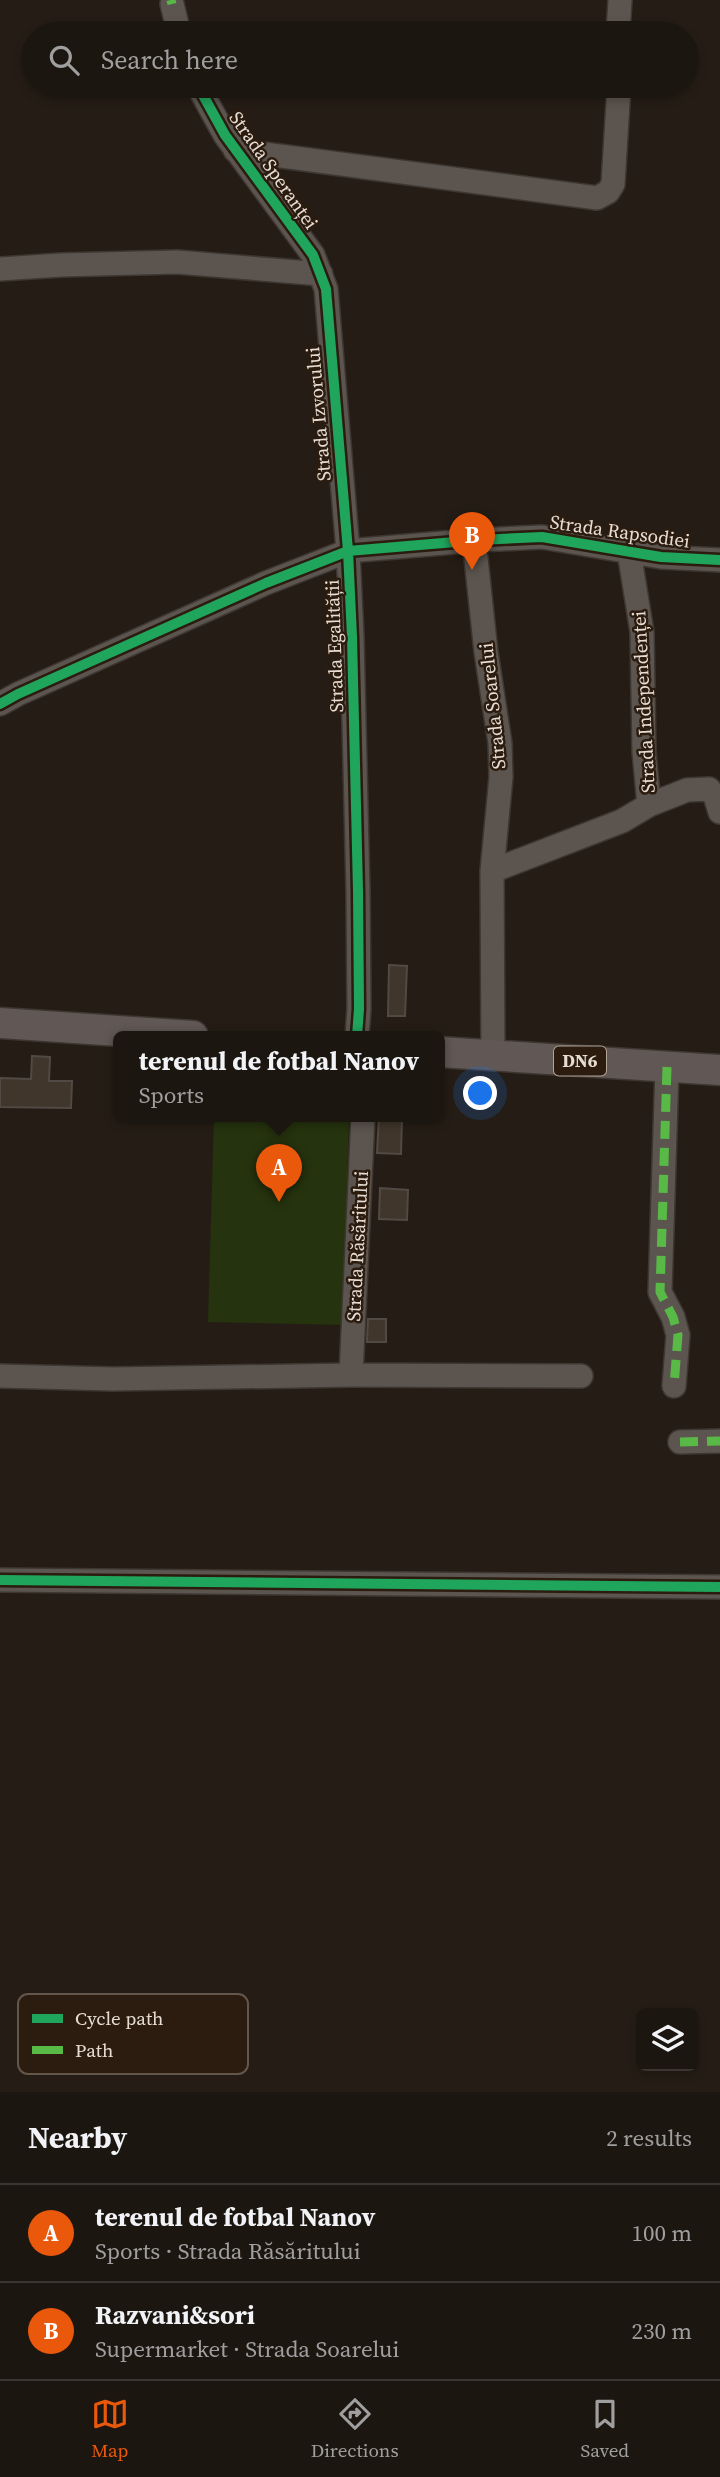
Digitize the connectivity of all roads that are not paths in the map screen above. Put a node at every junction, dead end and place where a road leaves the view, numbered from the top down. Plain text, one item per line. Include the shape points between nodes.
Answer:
1 (620, 0) edge
2 (172, 5) dead end
3 (176, 21) edge
4 (619, 21) edge
5 (205, 98) edge
6 (618, 98) edge
7 (236, 150) junction
8 (0, 269) edge
9 (321, 274) junction
10 (474, 540) junction
11 (348, 551) junction
12 (629, 552) junction
13 (720, 560) edge
14 (0, 704) edge
15 (649, 805) junction
16 (720, 813) edge
17 (492, 871) junction
18 (0, 1023) edge
19 (119, 1031) edge
20 (357, 1031) edge
21 (445, 1052) edge
22 (493, 1055) junction
23 (667, 1067) junction
24 (720, 1070) edge
25 (363, 1122) edge
26 (351, 1375) junction
27 (581, 1376) dead end
28 (0, 1377) edge
29 (674, 1386) dead end
30 (720, 1441) edge
31 (680, 1442) dead end
32 (0, 1580) edge
33 (720, 1587) edge

1 - 4 street
2 - 3 street
5 - 7 street, Strada Speranței
6 - 7 street via 613,184 597,198
7 - 9 street, Strada Speranței via 313,255
8 - 9 street via 177,262
9 - 11 street, Strada Izvorului via 326,289
10 - 11 street, Strada Rapsodiei
10 - 12 street, Strada Rapsodiei via 542,537
10 - 17 street, Strada Soarelui via 500,743
11 - 14 street, Strada Egalității via 266,583
11 - 20 street, Strada Egalității via 358,891
12 - 13 street, Strada Rapsodiei
12 - 15 street, Strada Independenței via 642,632 643,752
15 - 16 street, Strada Independenței via 687,790 709,789
15 - 17 street via 622,821
17 - 22 street, Strada Soarelui
18 - 19 main road
21 - 22 main road, DN6
22 - 23 main road, DN6
23 - 24 main road, DN6
23 - 29 street via 660,1292 678,1335
25 - 26 street, Strada Răsăritului
26 - 27 street
26 - 28 street
30 - 31 street
32 - 33 street

